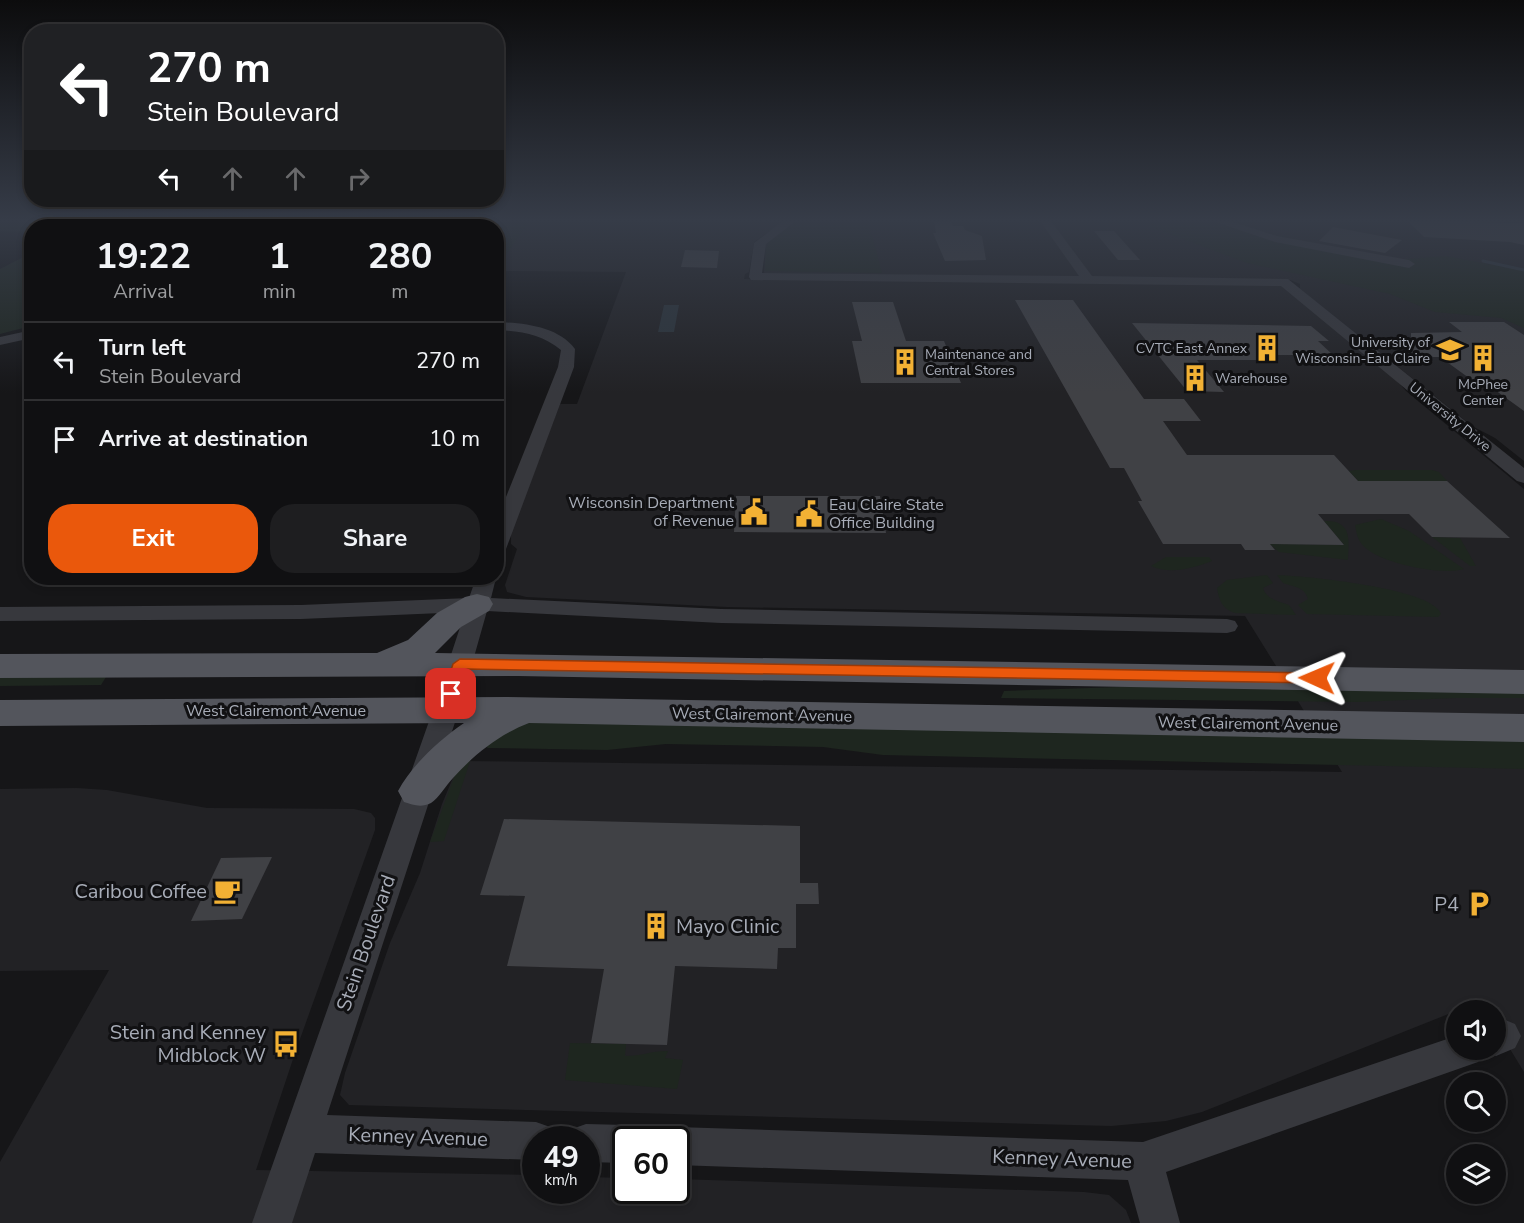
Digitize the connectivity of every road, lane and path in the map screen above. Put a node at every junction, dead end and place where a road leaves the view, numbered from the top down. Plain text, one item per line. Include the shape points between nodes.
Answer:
1 (874, 278) edge
2 (1088, 280) joint
3 (504, 326) edge
4 (24, 336) edge
5 (0, 341) edge
6 (1524, 477) edge
7 (504, 528) edge
8 (482, 591) edge
9 (0, 614) edge
10 (1227, 626) dead end
11 (378, 664) junction
12 (460, 664) junction
13 (0, 666) edge
14 (1524, 682) edge
15 (0, 692) edge
16 (1524, 706) edge
17 (446, 710) junction
18 (526, 711) junction
19 (0, 713) edge
20 (1364, 727) junction
21 (1524, 728) edge
22 (418, 791) junction
23 (1446, 1057) edge
24 (301, 1133) junction
25 (522, 1141) edge
26 (690, 1146) edge
27 (1143, 1161) junction
28 (272, 1223) edge
29 (1160, 1223) edge

1 - 2 street, University Drive
2 - 6 street, University Drive via 1284,282
3 - 7 street via 557,338 568,349 566,367
4 - 5 street
8 - 9 street via 301,612
8 - 10 street via 524,605 721,616
8 - 11 main road via 416,650
8 - 12 street, Stein Boulevard
11 - 12 main road
11 - 13 main road
12 - 14 main road
12 - 15 main road via 438,680 413,684
12 - 17 street, Stein Boulevard
16 - 20 main road via 1447,709
17 - 18 main road, West Clairemont Avenue
17 - 19 main road, West Clairemont Avenue
17 - 22 street, Stein Boulevard
18 - 20 main road, West Clairemont Avenue
18 - 22 main road via 481,729
20 - 21 main road, West Clairemont Avenue
22 - 24 street, Stein Boulevard
23 - 27 street, Kenney Avenue
24 - 25 street, Kenney Avenue
24 - 28 street, Stein Boulevard
26 - 27 street, Kenney Avenue
27 - 29 street

